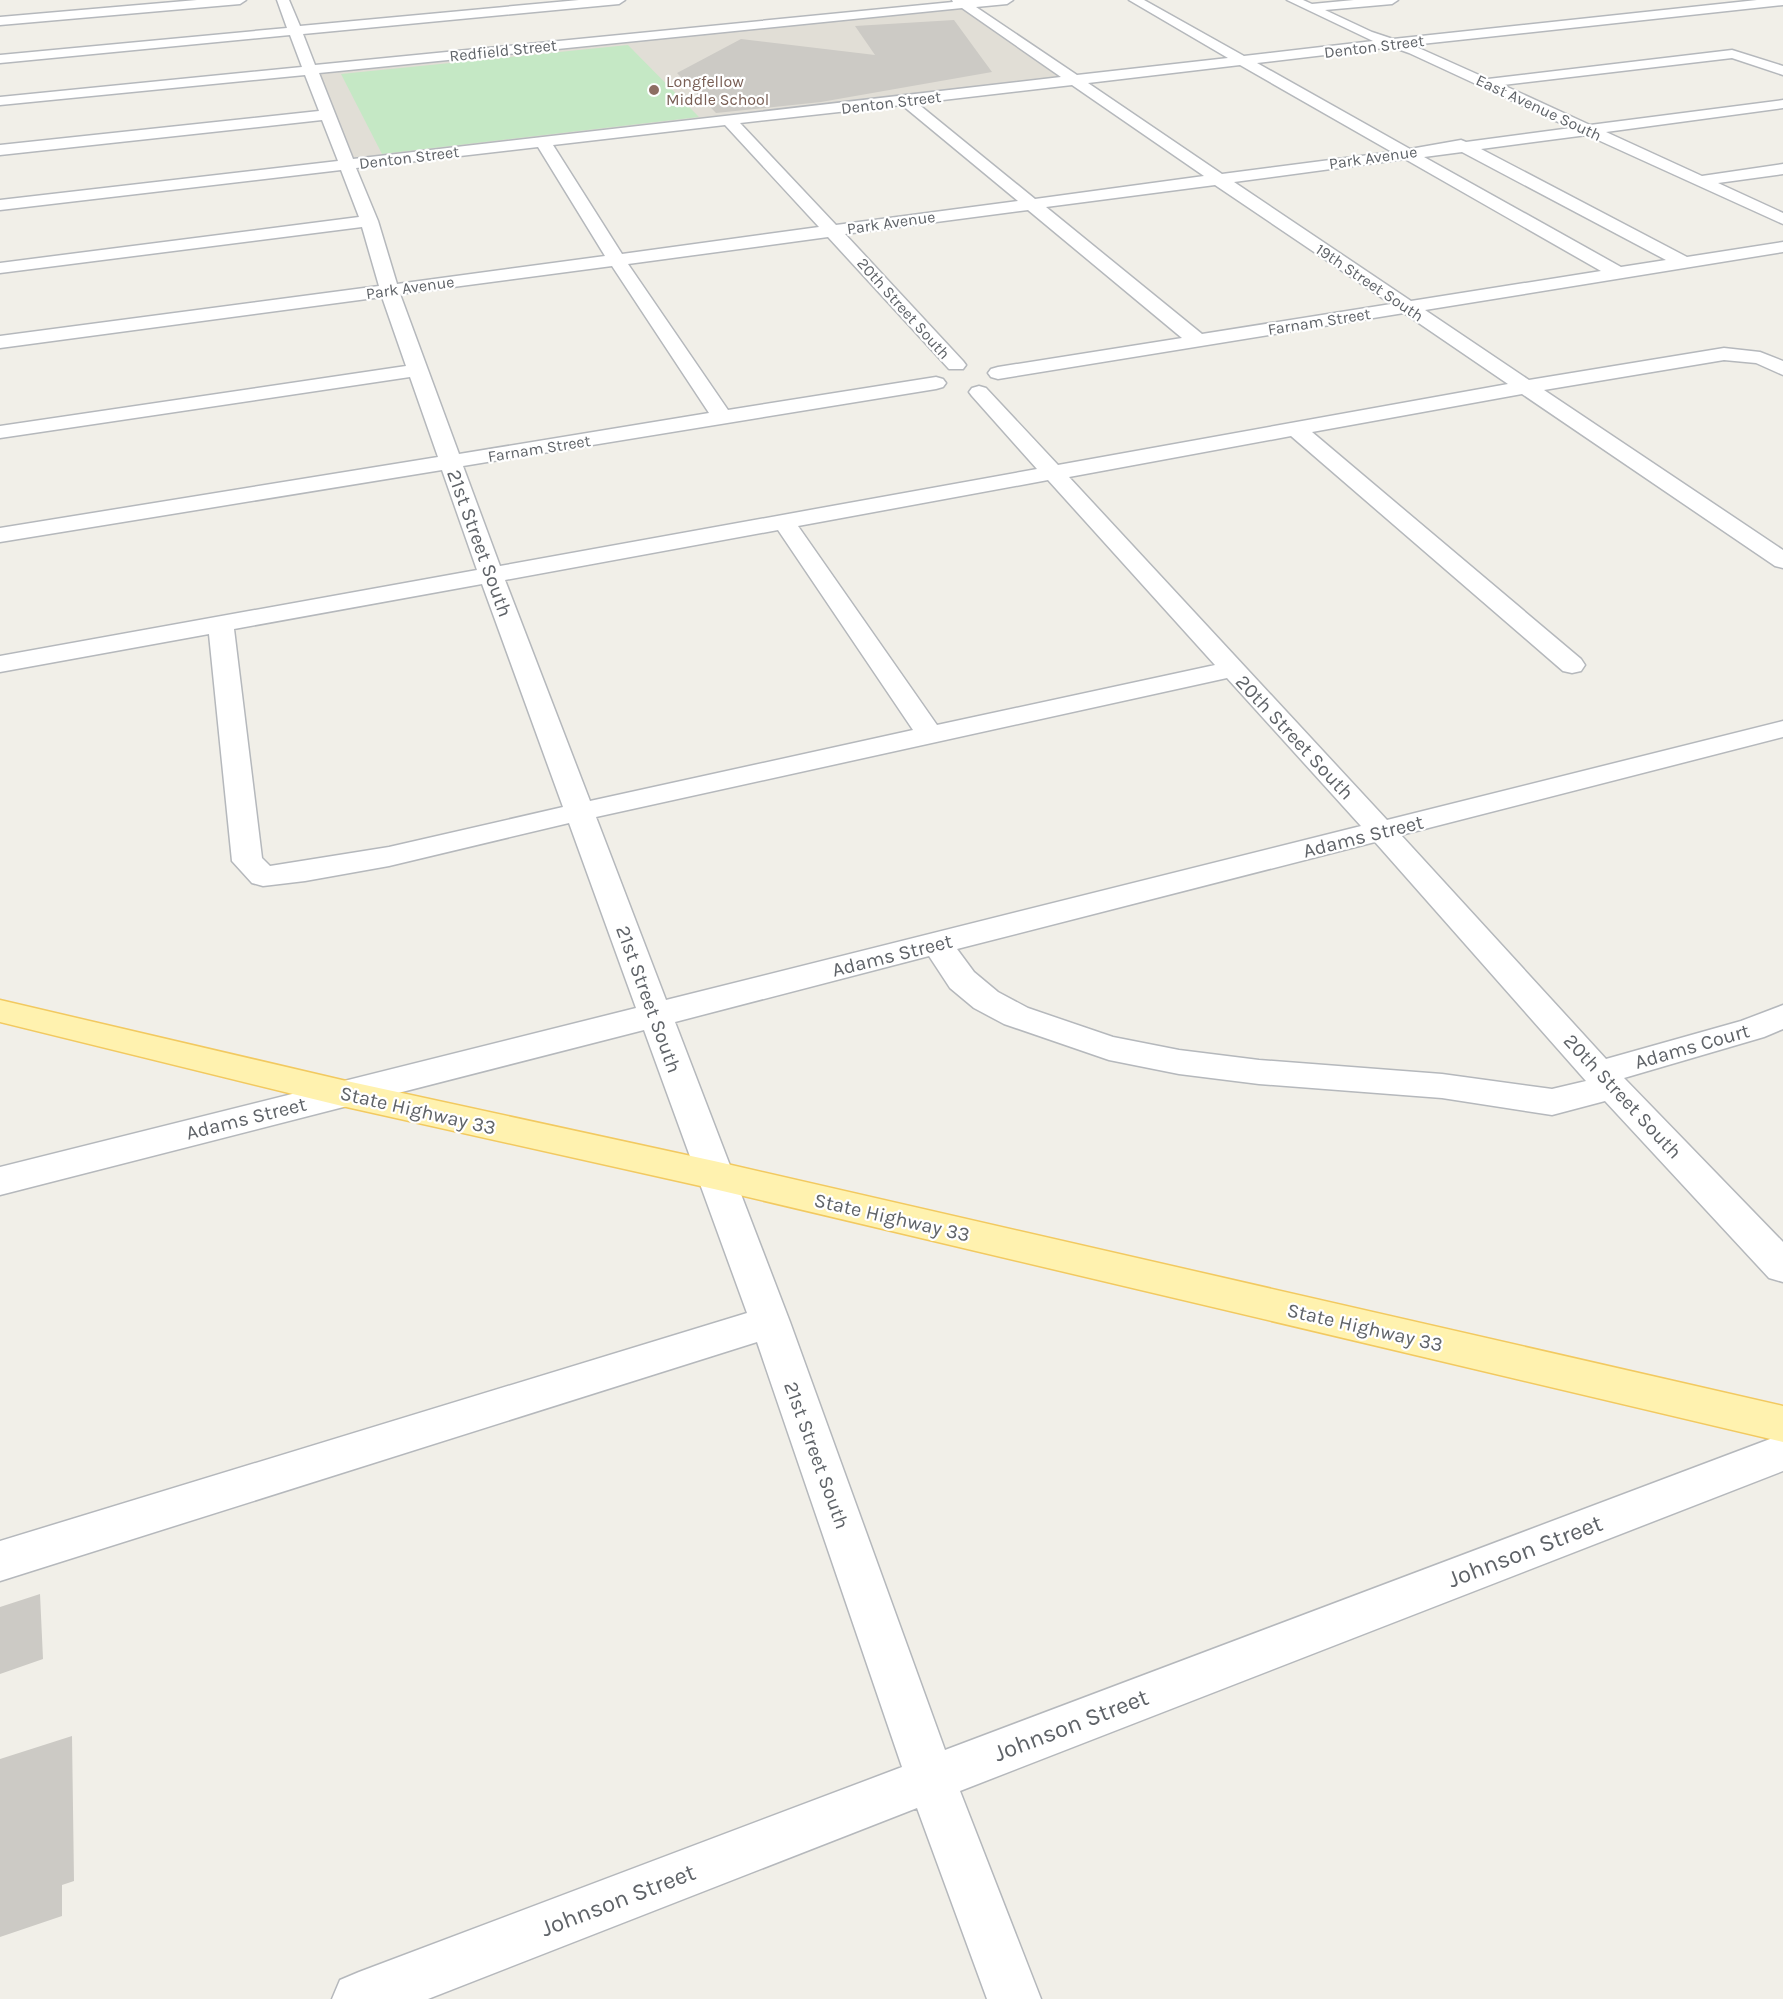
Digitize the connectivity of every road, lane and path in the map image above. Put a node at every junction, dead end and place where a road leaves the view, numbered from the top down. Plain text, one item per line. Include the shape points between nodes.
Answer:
1 (233, 0) edge
2 (240, 0) edge
3 (283, 0) edge
4 (1007, 0) edge
5 (1136, 0) edge
6 (1293, 0) edge
7 (1392, 0) edge
8 (1783, 1) edge
9 (623, 2) edge
10 (962, 2) edge
11 (1311, 8) junction
12 (0, 21) edge
13 (641, 21) dead end
14 (295, 31) junction
15 (655, 35) junction
16 (1393, 43) junction
17 (0, 59) edge
18 (1244, 61) junction
19 (310, 70) junction
20 (1783, 71) edge
21 (1075, 80) junction
22 (1487, 84) junction
23 (905, 100) junction
24 (0, 101) edge
25 (1783, 104) edge
26 (328, 115) junction
27 (729, 120) junction
28 (1586, 128) junction
29 (543, 142) junction
30 (1461, 145) junction
31 (0, 150) edge
32 (1403, 153) junction
33 (347, 165) junction
34 (1783, 170) edge
35 (1218, 179) junction
36 (1700, 181) junction
37 (1031, 203) junction
38 (0, 205) edge
39 (1783, 219) edge
40 (369, 221) junction
41 (833, 230) junction
42 (1783, 247) edge
43 (616, 260) junction
44 (1684, 263) junction
45 (0, 268) edge
46 (1618, 273) junction
47 (389, 289) junction
48 (1407, 307) junction
49 (1197, 340) junction
50 (0, 342) edge
51 (956, 365) junction
52 (1783, 369) edge
53 (418, 370) junction
54 (936, 383) junction
55 (988, 383) junction
56 (1525, 387) junction
57 (723, 418) junction
58 (1294, 428) junction
59 (0, 432) edge
60 (451, 462) junction
61 (1052, 472) junction
62 (784, 522) junction
63 (0, 536) edge
64 (1783, 561) edge
65 (491, 575) junction
66 (221, 623) junction
67 (0, 664) edge
68 (1572, 665) dead end
69 (1233, 669) junction
70 (1783, 729) edge
71 (930, 735) junction
72 (580, 811) junction
73 (1382, 832) junction
74 (938, 944) junction
75 (0, 1011) edge
76 (655, 1015) junction
77 (1783, 1016) edge
78 (1606, 1080) junction
79 (342, 1093) junction
80 (714, 1175) junction
81 (0, 1181) edge
82 (1783, 1267) edge
83 (770, 1322) junction
84 (1783, 1424) edge
85 (1783, 1452) edge
86 (0, 1561) edge
87 (932, 1779) junction
88 (359, 1999) edge
89 (1014, 1999) edge

1 - 2 street
1 - 12 street
3 - 14 street, 21st Street South
4 - 10 street, Redfield Street
5 - 18 street
6 - 11 street, East Avenue South
7 - 11 street
8 - 16 street, Denton Street
9 - 14 street
10 - 15 street, Redfield Street
10 - 21 street, 19th Street South
11 - 16 street, East Avenue South
13 - 15 street
14 - 17 street
14 - 19 street, 21st Street South
15 - 19 street, Redfield Street
16 - 18 street, Denton Street
16 - 22 street, East Avenue South
18 - 21 street, Denton Street
18 - 32 street
19 - 24 street, Redfield Street
19 - 26 street, 21st Street South
20 - 22 street via 1732,54
21 - 23 street, Denton Street
21 - 35 street, 19th Street South
22 - 28 street, East Avenue South
23 - 27 street, Denton Street
23 - 37 street
25 - 28 street, Park Avenue
26 - 31 street
26 - 33 street, 21st Street South
27 - 29 street, Denton Street
27 - 41 street, 20th Street South
28 - 30 street, Park Avenue
28 - 36 street, East Avenue South
29 - 33 street, Denton Street
29 - 43 street
30 - 32 street, Park Avenue
30 - 44 street
32 - 35 street, Park Avenue
32 - 46 street
33 - 38 street, Denton Street
33 - 40 street, 21st Street South
34 - 36 street
35 - 37 street, Park Avenue
35 - 48 street, 19th Street South
36 - 39 street, East Avenue South
37 - 41 street, Park Avenue
37 - 49 street
40 - 45 street
40 - 47 street, 21st Street South
41 - 43 street, Park Avenue
41 - 51 street, 20th Street South
42 - 44 street, Farnam Street
43 - 47 street, Park Avenue
43 - 57 street
44 - 46 street, Farnam Street
46 - 48 street, Farnam Street
47 - 50 street, Park Avenue
47 - 53 street, 21st Street South
48 - 49 street, Farnam Street
48 - 56 street, 19th Street South
49 - 55 street, Farnam Street
51 - 54 street via 939,370 934,375
51 - 55 street via 975,365
52 - 56 street via 1760,358 1724,354
53 - 59 street
53 - 60 street, 21st Street South
54 - 55 street via 958,392
54 - 57 street, Farnam Street
55 - 61 street, 20th Street South
56 - 58 street
56 - 64 street, 19th Street South
57 - 60 street, Farnam Street
58 - 61 street
58 - 68 street
60 - 63 street, Farnam Street
60 - 65 street, 21st Street South
61 - 62 street
61 - 69 street, 20th Street South
62 - 65 street
62 - 71 street
65 - 66 street
65 - 72 street, 21st Street South
66 - 67 street
66 - 72 street via 247,861 263,876 350,864
69 - 71 street
69 - 73 street, 20th Street South
70 - 73 street, Adams Street
71 - 72 street
72 - 76 street, 21st Street South
73 - 74 street, Adams Street
73 - 78 street, 20th Street South
74 - 76 street, Adams Street
74 - 78 street, Adams Court via 962,980 986,1000 1016,1016 1110,1048 1259,1072 1442,1086 1552,1102
75 - 79 main road, State Highway 33
76 - 79 street, Adams Street
76 - 80 street, 21st Street South
77 - 78 street, Adams Court
78 - 82 street, 20th Street South
79 - 80 main road, State Highway 33
79 - 81 street, Adams Street
80 - 83 street, 21st Street South
80 - 84 main road, State Highway 33
83 - 86 street
83 - 87 street, 21st Street South
85 - 87 street, Johnson Street
87 - 88 street, Johnson Street
87 - 89 street, 21st Street South

